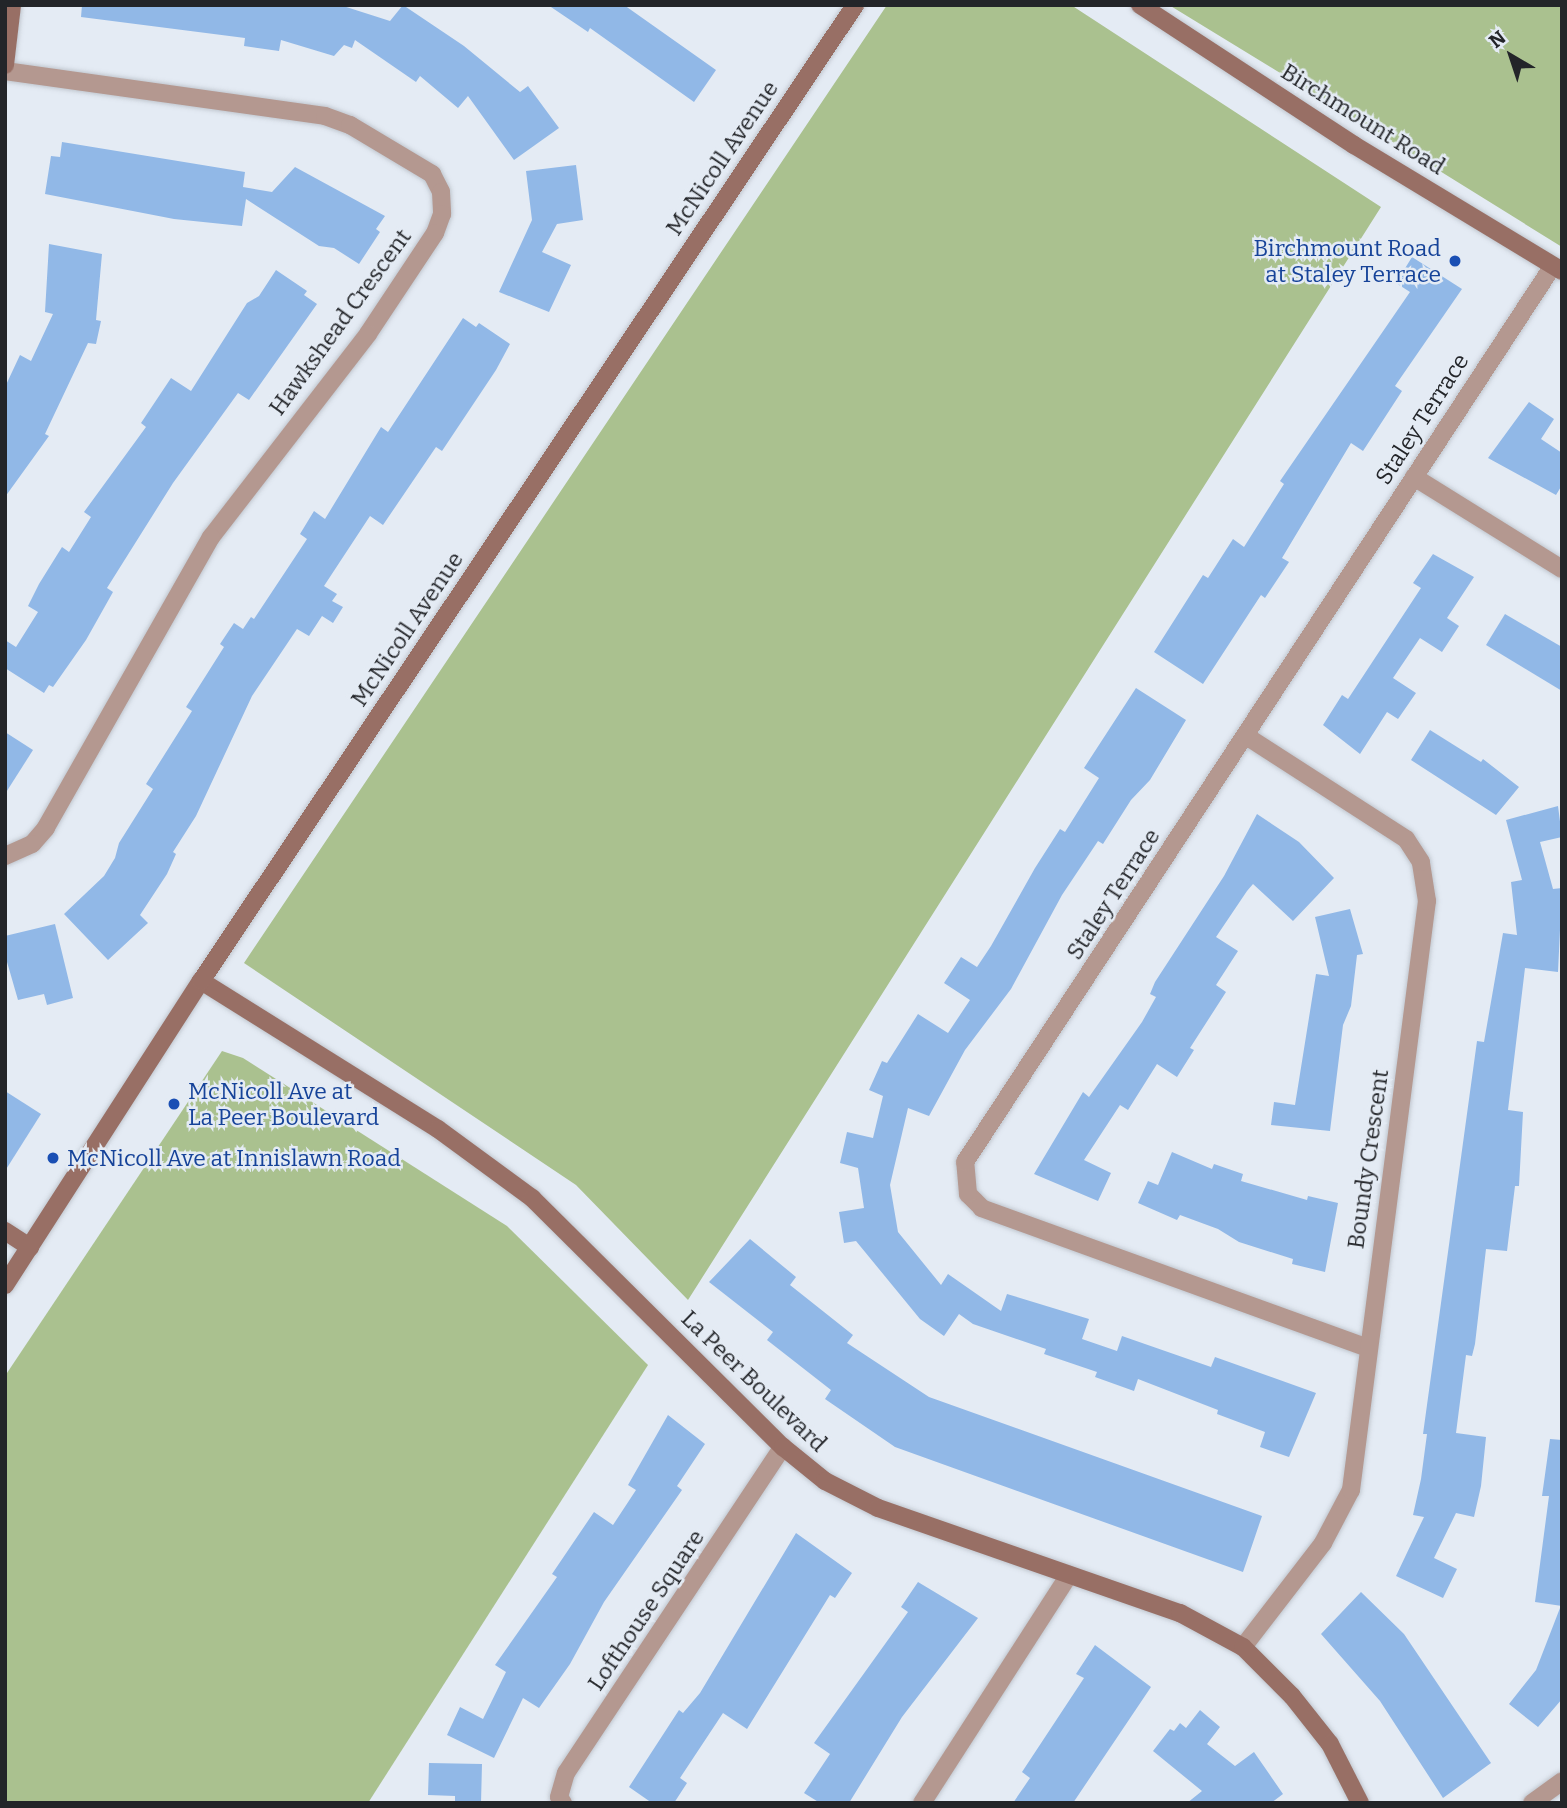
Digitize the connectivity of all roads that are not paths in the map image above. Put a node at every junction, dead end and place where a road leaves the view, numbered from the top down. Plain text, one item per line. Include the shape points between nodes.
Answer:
1 (12, 5) edge
2 (855, 5) edge
3 (1140, 5) edge
4 (5, 65) edge
5 (5, 71) edge
6 (1557, 269) edge
7 (1413, 477) junction
8 (1562, 569) edge
9 (1246, 736) junction
10 (5, 856) edge
11 (201, 982) junction
12 (5, 1231) edge
13 (30, 1247) junction
14 (5, 1285) edge
15 (1368, 1348) junction
16 (783, 1447) junction
17 (1069, 1575) junction
18 (1243, 1647) junction
19 (1562, 1781) edge
20 (563, 1803) edge
21 (922, 1803) edge
22 (1360, 1803) edge
23 (1532, 1803) edge

1 - 4 main road
2 - 11 main road, McNicoll Avenue
3 - 6 main road, Birchmount Road via 1354,145
5 - 10 street, Hawkshead Crescent via 325,116 361,131 432,174 441,192 442,215 435,233 368,334 211,537 46,828 32,844
6 - 7 street, Staley Terrace
7 - 8 street
7 - 9 street, Staley Terrace
9 - 15 street, Boundy Crescent via 1406,839 1421,862 1427,901
9 - 15 street, Staley Terrace via 965,1163 968,1194 982,1208
11 - 13 main road, McNicoll Avenue
11 - 16 main road, La Peer Boulevard via 438,1129 532,1198
12 - 13 main road
13 - 14 main road, McNicoll Avenue
15 - 18 street, Boundy Crescent via 1351,1490 1324,1543
16 - 17 main road, La Peer Boulevard via 825,1481 878,1507
16 - 20 street, Lofthouse Square via 566,1773 559,1797
17 - 18 main road, La Peer Boulevard via 1180,1613
17 - 21 street
18 - 22 main road, La Peer Boulevard via 1292,1696 1330,1744
19 - 23 street

